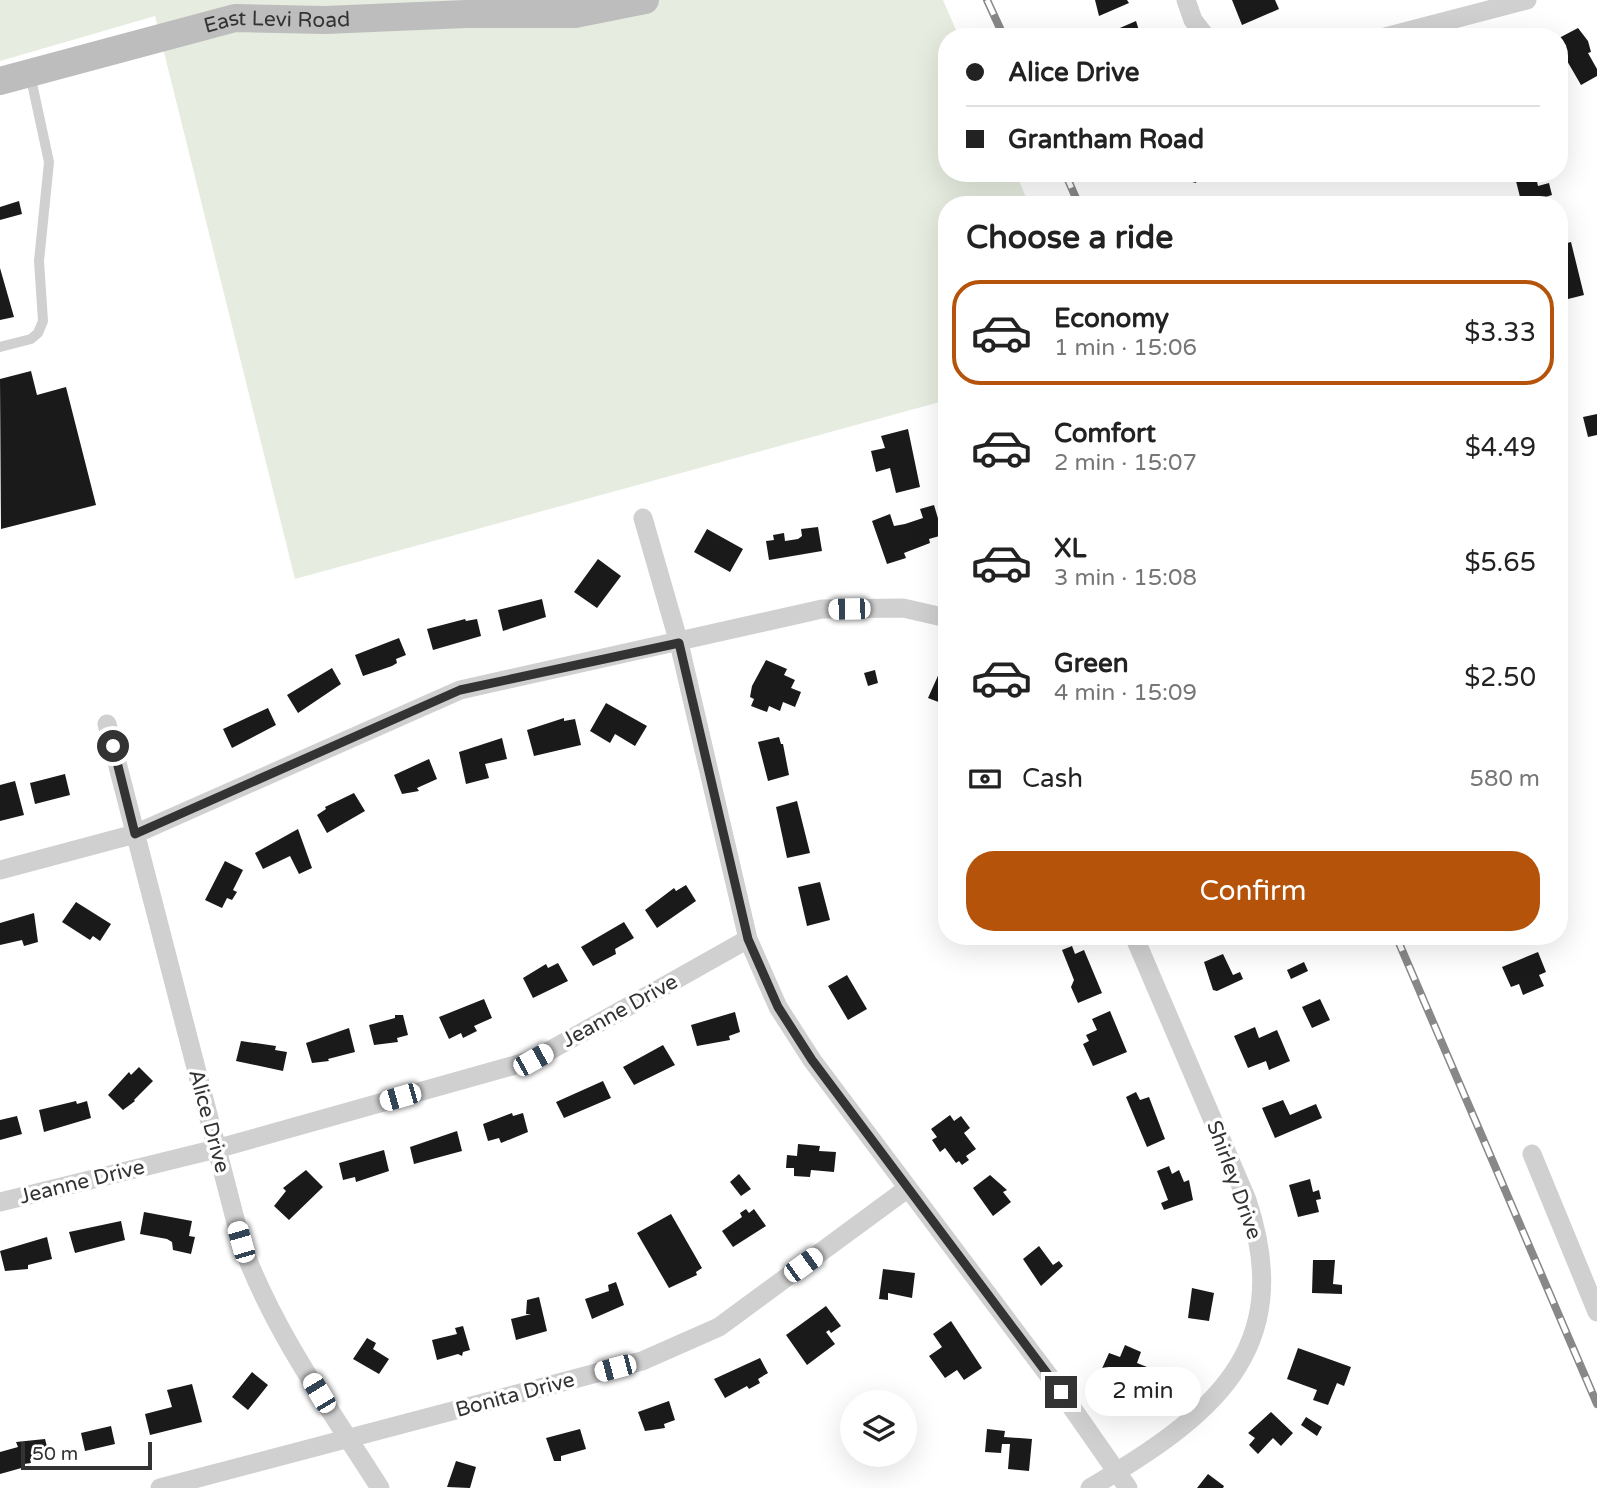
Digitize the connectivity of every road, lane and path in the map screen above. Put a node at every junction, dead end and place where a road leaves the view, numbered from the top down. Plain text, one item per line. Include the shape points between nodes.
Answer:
1 (645, 0) edge
2 (1186, 0) edge
3 (1527, 0) edge
4 (1199, 28) edge
5 (1420, 28) edge
6 (29, 73) junction
7 (0, 81) edge
8 (0, 347) edge
9 (643, 518) dead end
10 (938, 616) edge
11 (679, 643) junction
12 (107, 724) dead end
13 (135, 834) junction
14 (0, 870) edge
15 (748, 939) junction
16 (1138, 945) edge
17 (216, 1149) junction
18 (1532, 1154) dead end
19 (908, 1188) junction
20 (0, 1202) edge
21 (1597, 1312) edge
22 (349, 1439) junction
23 (1123, 1480) edge
24 (160, 1488) edge
25 (380, 1488) edge
26 (1090, 1488) edge

1 - 6 street, East Levi Road via 575,14 235,18
2 - 4 street
3 - 5 street
6 - 7 street, East Levi Road
6 - 8 lane via 49,162 39,250 43,321 31,340
9 - 11 street
10 - 11 street via 903,608 822,609
11 - 13 street via 460,690
11 - 15 street
12 - 13 street, Alice Drive
13 - 14 street
13 - 17 street, Alice Drive
15 - 17 street, Jeanne Drive via 533,1060
15 - 19 street via 778,1007 812,1060
16 - 23 street, Shirley Drive via 1247,1200 1258,1238 1262,1279 1250,1346 1224,1389
17 - 20 street, Jeanne Drive
17 - 22 street, Alice Drive via 252,1273
18 - 21 street
19 - 22 street, Bonita Drive via 707,1333 642,1361
19 - 23 street
22 - 24 street, Bonita Drive
22 - 25 street, Alice Drive
23 - 26 street, Shirley Drive

